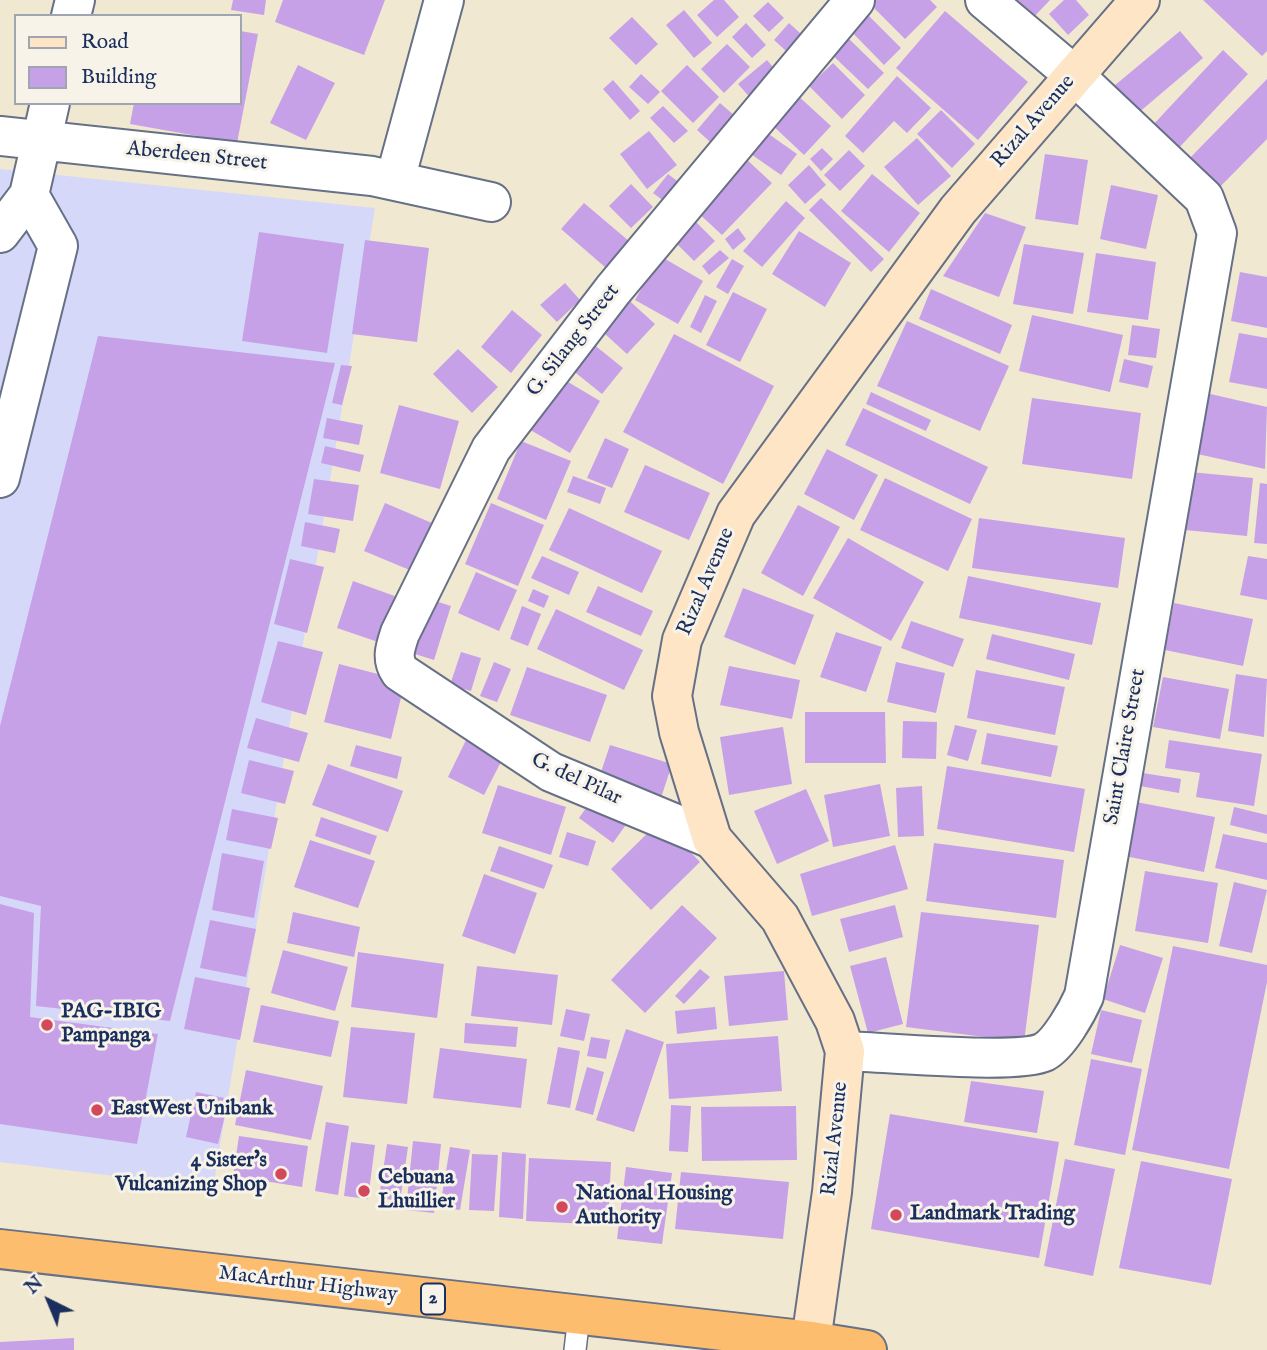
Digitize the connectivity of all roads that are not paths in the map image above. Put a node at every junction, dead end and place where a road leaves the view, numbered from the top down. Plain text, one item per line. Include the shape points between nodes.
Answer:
1 (444, 0) edge
2 (855, 0) edge
3 (985, 0) edge
4 (1140, 0) edge
5 (1074, 75) junction
6 (50, 105) edge
7 (0, 136) edge
8 (41, 141) junction
9 (395, 180) junction
10 (29, 195) junction
11 (491, 202) dead end
12 (0, 233) edge
13 (0, 478) edge
14 (448, 704) joint
15 (712, 839) junction
16 (845, 1051) junction
17 (0, 1249) edge
18 (577, 1333) edge
19 (811, 1341) junction
20 (867, 1350) edge

1 - 9 street
2 - 14 street, G. Silang Street via 613,290 491,449 393,652 400,673
3 - 5 street
4 - 5 street, Rizal Avenue
5 - 15 street, Rizal Avenue via 958,210 736,514 682,640 672,696
5 - 16 street, Saint Claire Street via 1204,198 1217,233 1084,996 1075,1017 1045,1052 1015,1057
6 - 8 street
7 - 8 street, Aberdeen Street
8 - 9 street, Aberdeen Street
8 - 10 street
9 - 11 street, Aberdeen Street
10 - 12 street
10 - 13 street via 58,246
14 - 15 street, G. del Pilar via 551,772
15 - 16 street, Rizal Avenue via 779,918 835,1021
16 - 19 street, Rizal Avenue via 832,1192
17 - 18 highway, MacArthur Highway / 2
18 - 19 highway, MacArthur Highway / 2
19 - 20 highway, MacArthur Highway / 2

